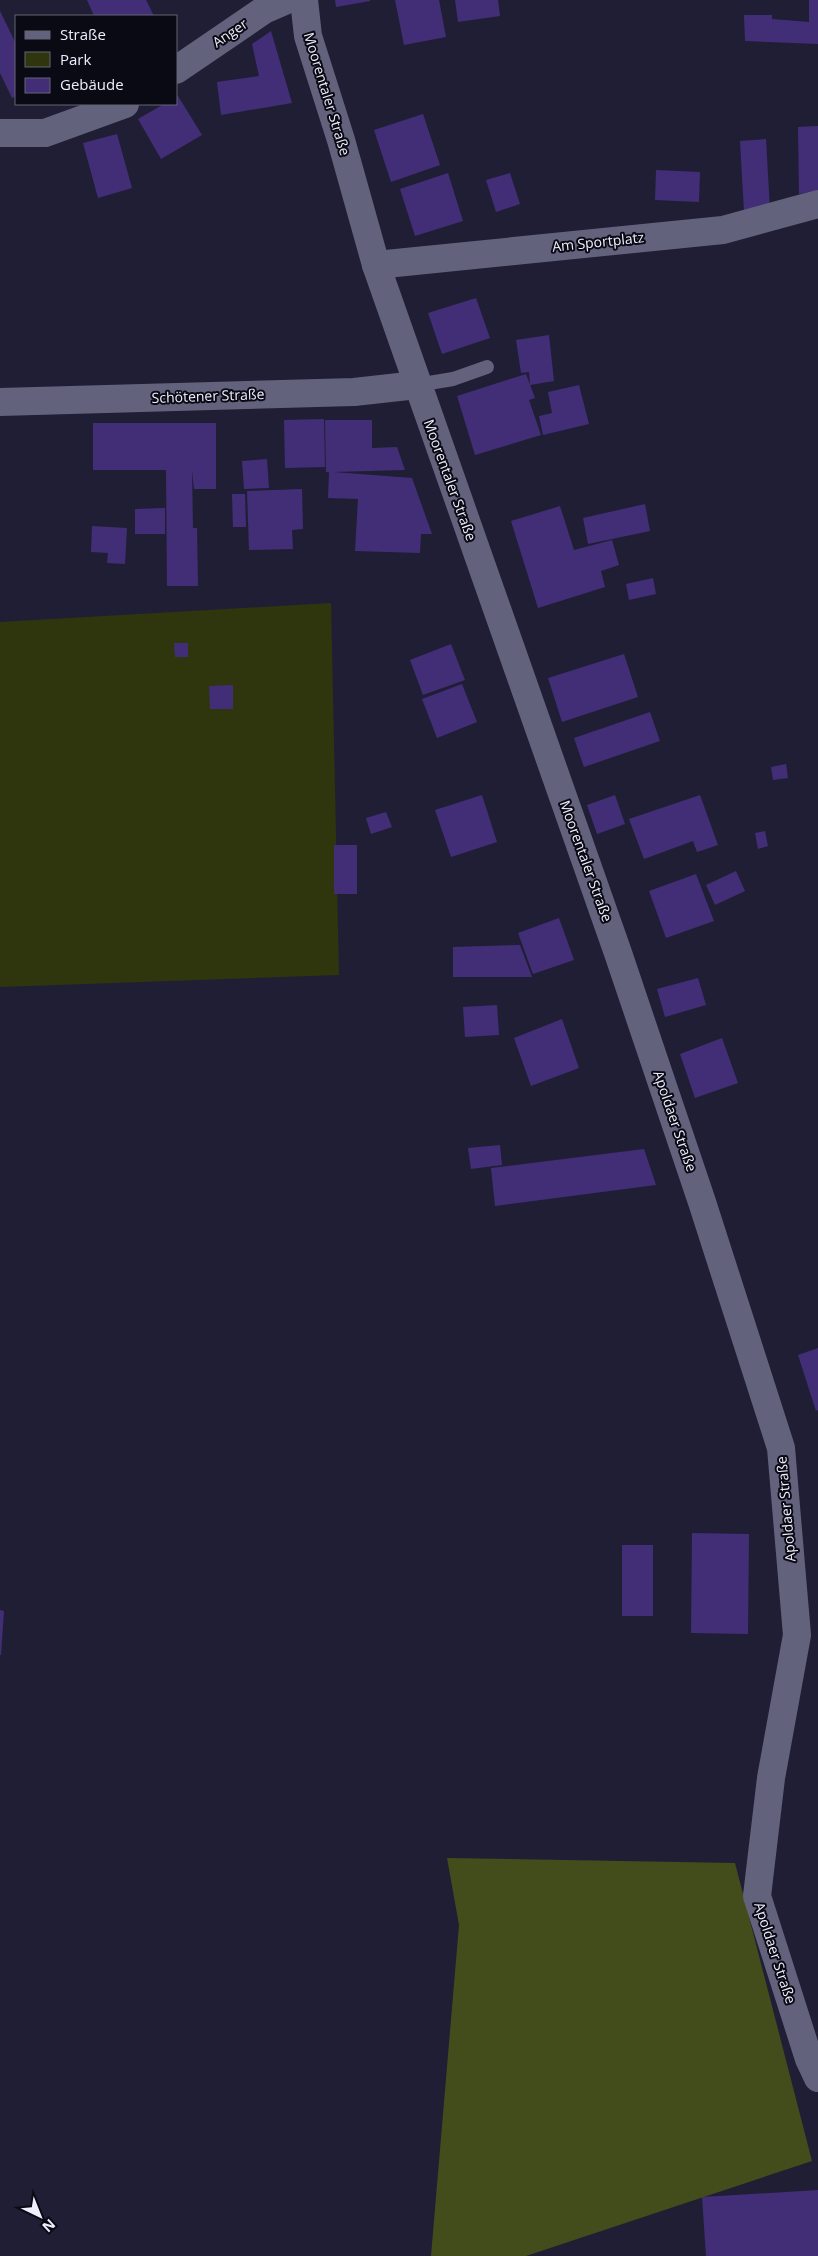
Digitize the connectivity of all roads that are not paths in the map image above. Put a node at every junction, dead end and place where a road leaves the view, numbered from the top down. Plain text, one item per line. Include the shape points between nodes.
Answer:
1 (287, 0) edge
2 (304, 0) edge
3 (178, 69) edge
4 (122, 105) edge
5 (0, 133) edge
6 (818, 204) edge
7 (376, 265) junction
8 (487, 367) dead end
9 (417, 385) junction
10 (0, 402) edge
11 (618, 953) joint
12 (818, 2078) edge

1 - 3 street, Anger via 264,10
2 - 7 street, Moorentaler Straße via 308,36
4 - 5 street via 45,133
6 - 7 street, Am Sportplatz via 723,230
7 - 9 street, Moorentaler Straße
8 - 9 lane via 453,379
9 - 10 street, Schötener Straße via 354,392
9 - 11 street, Moorentaler Straße
11 - 12 street, Apoldaer Straße via 781,1448 797,1635 771,1778 757,1896

